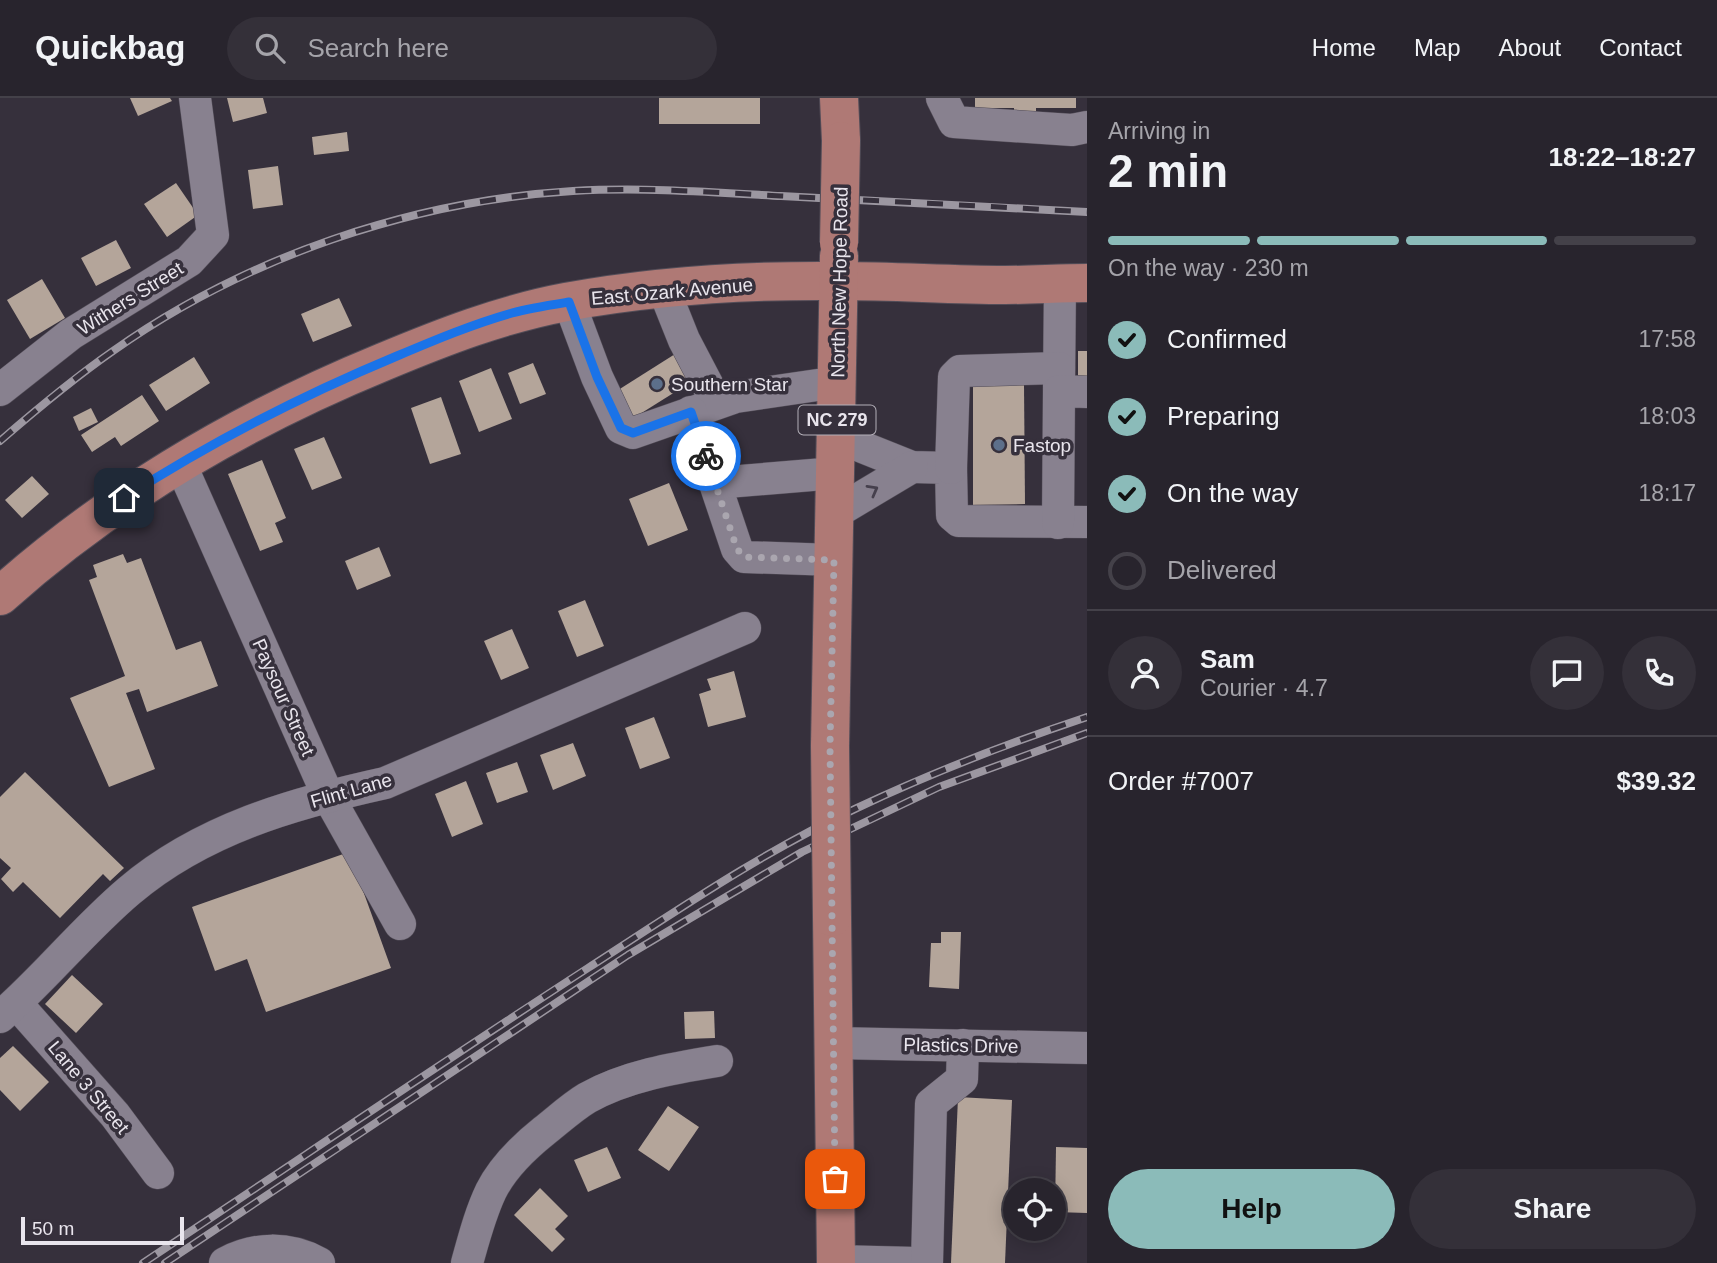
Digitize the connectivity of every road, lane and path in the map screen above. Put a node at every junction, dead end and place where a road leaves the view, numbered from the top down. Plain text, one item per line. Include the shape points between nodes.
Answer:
1 (195, 98) edge
2 (839, 98) edge
3 (942, 98) edge
4 (1087, 127) edge
5 (840, 281) junction
6 (1073, 283) edge
7 (664, 290) junction
8 (569, 302) junction
9 (838, 382) junction
10 (1068, 384) edge
11 (0, 390) edge
12 (704, 407) junction
13 (836, 455) junction
14 (180, 463) junction
15 (912, 467) junction
16 (951, 468) junction
17 (715, 483) junction
18 (835, 513) junction
19 (1072, 523) edge
20 (834, 560) junction
21 (0, 596) edge
22 (745, 628) dead end
23 (328, 796) junction
24 (400, 924) dead end
25 (8, 1010) edge
26 (834, 1043) junction
27 (962, 1045) junction
28 (1087, 1048) edge
29 (717, 1061) dead end
30 (158, 1173) dead end
31 (836, 1262) edge
32 (225, 1263) edge
33 (318, 1263) edge
34 (467, 1263) edge
35 (917, 1263) edge
36 (926, 1263) edge

1 - 11 street, Withers Street via 213,235 189,261 71,334
2 - 5 main road, North New Hope Road / NC 279, bridge
3 - 4 street via 954,122
5 - 6 main road, East Ozark Avenue
5 - 7 main road, East Ozark Avenue
5 - 9 main road, North New Hope Road / NC 279
6 - 10 street
7 - 8 main road, East Ozark Avenue
7 - 12 street
8 - 12 street via 621,428 633,433
8 - 14 main road, East Ozark Avenue via 513,313 447,335 333,383
9 - 12 street via 736,397
9 - 13 main road, North New Hope Road / NC 279
10 - 16 street via 960,371 954,377
10 - 19 street
12 - 17 street
13 - 15 street
13 - 17 street
13 - 18 main road, North New Hope Road / NC 279
14 - 21 main road, East Ozark Avenue via 124,498
14 - 23 street, Paysour Street
15 - 16 street
18 -> 15 street
16 - 19 street via 952,515 959,521
17 - 20 street via 737,549 744,557
18 - 20 main road, North New Hope Road / NC 279
20 - 26 main road, North New Hope Road / NC 279, bridge via 830,746
22 - 23 street, Flint Lane via 385,783
23 - 24 street, Paysour Street
23 - 25 street, Flint Lane via 211,836 176,856 130,890
25 - 30 street, Lane 3 Street via 107,1106
26 - 27 street, Plastics Drive
26 - 31 main road, North New Hope Road / NC 279
27 - 28 street, Plastics Drive
27 - 36 street via 962,1079 931,1104
29 - 34 street via 620,1083 587,1098 550,1126 506,1169 492,1190
31 - 35 street
32 - 33 street via 260,1250 284,1250

